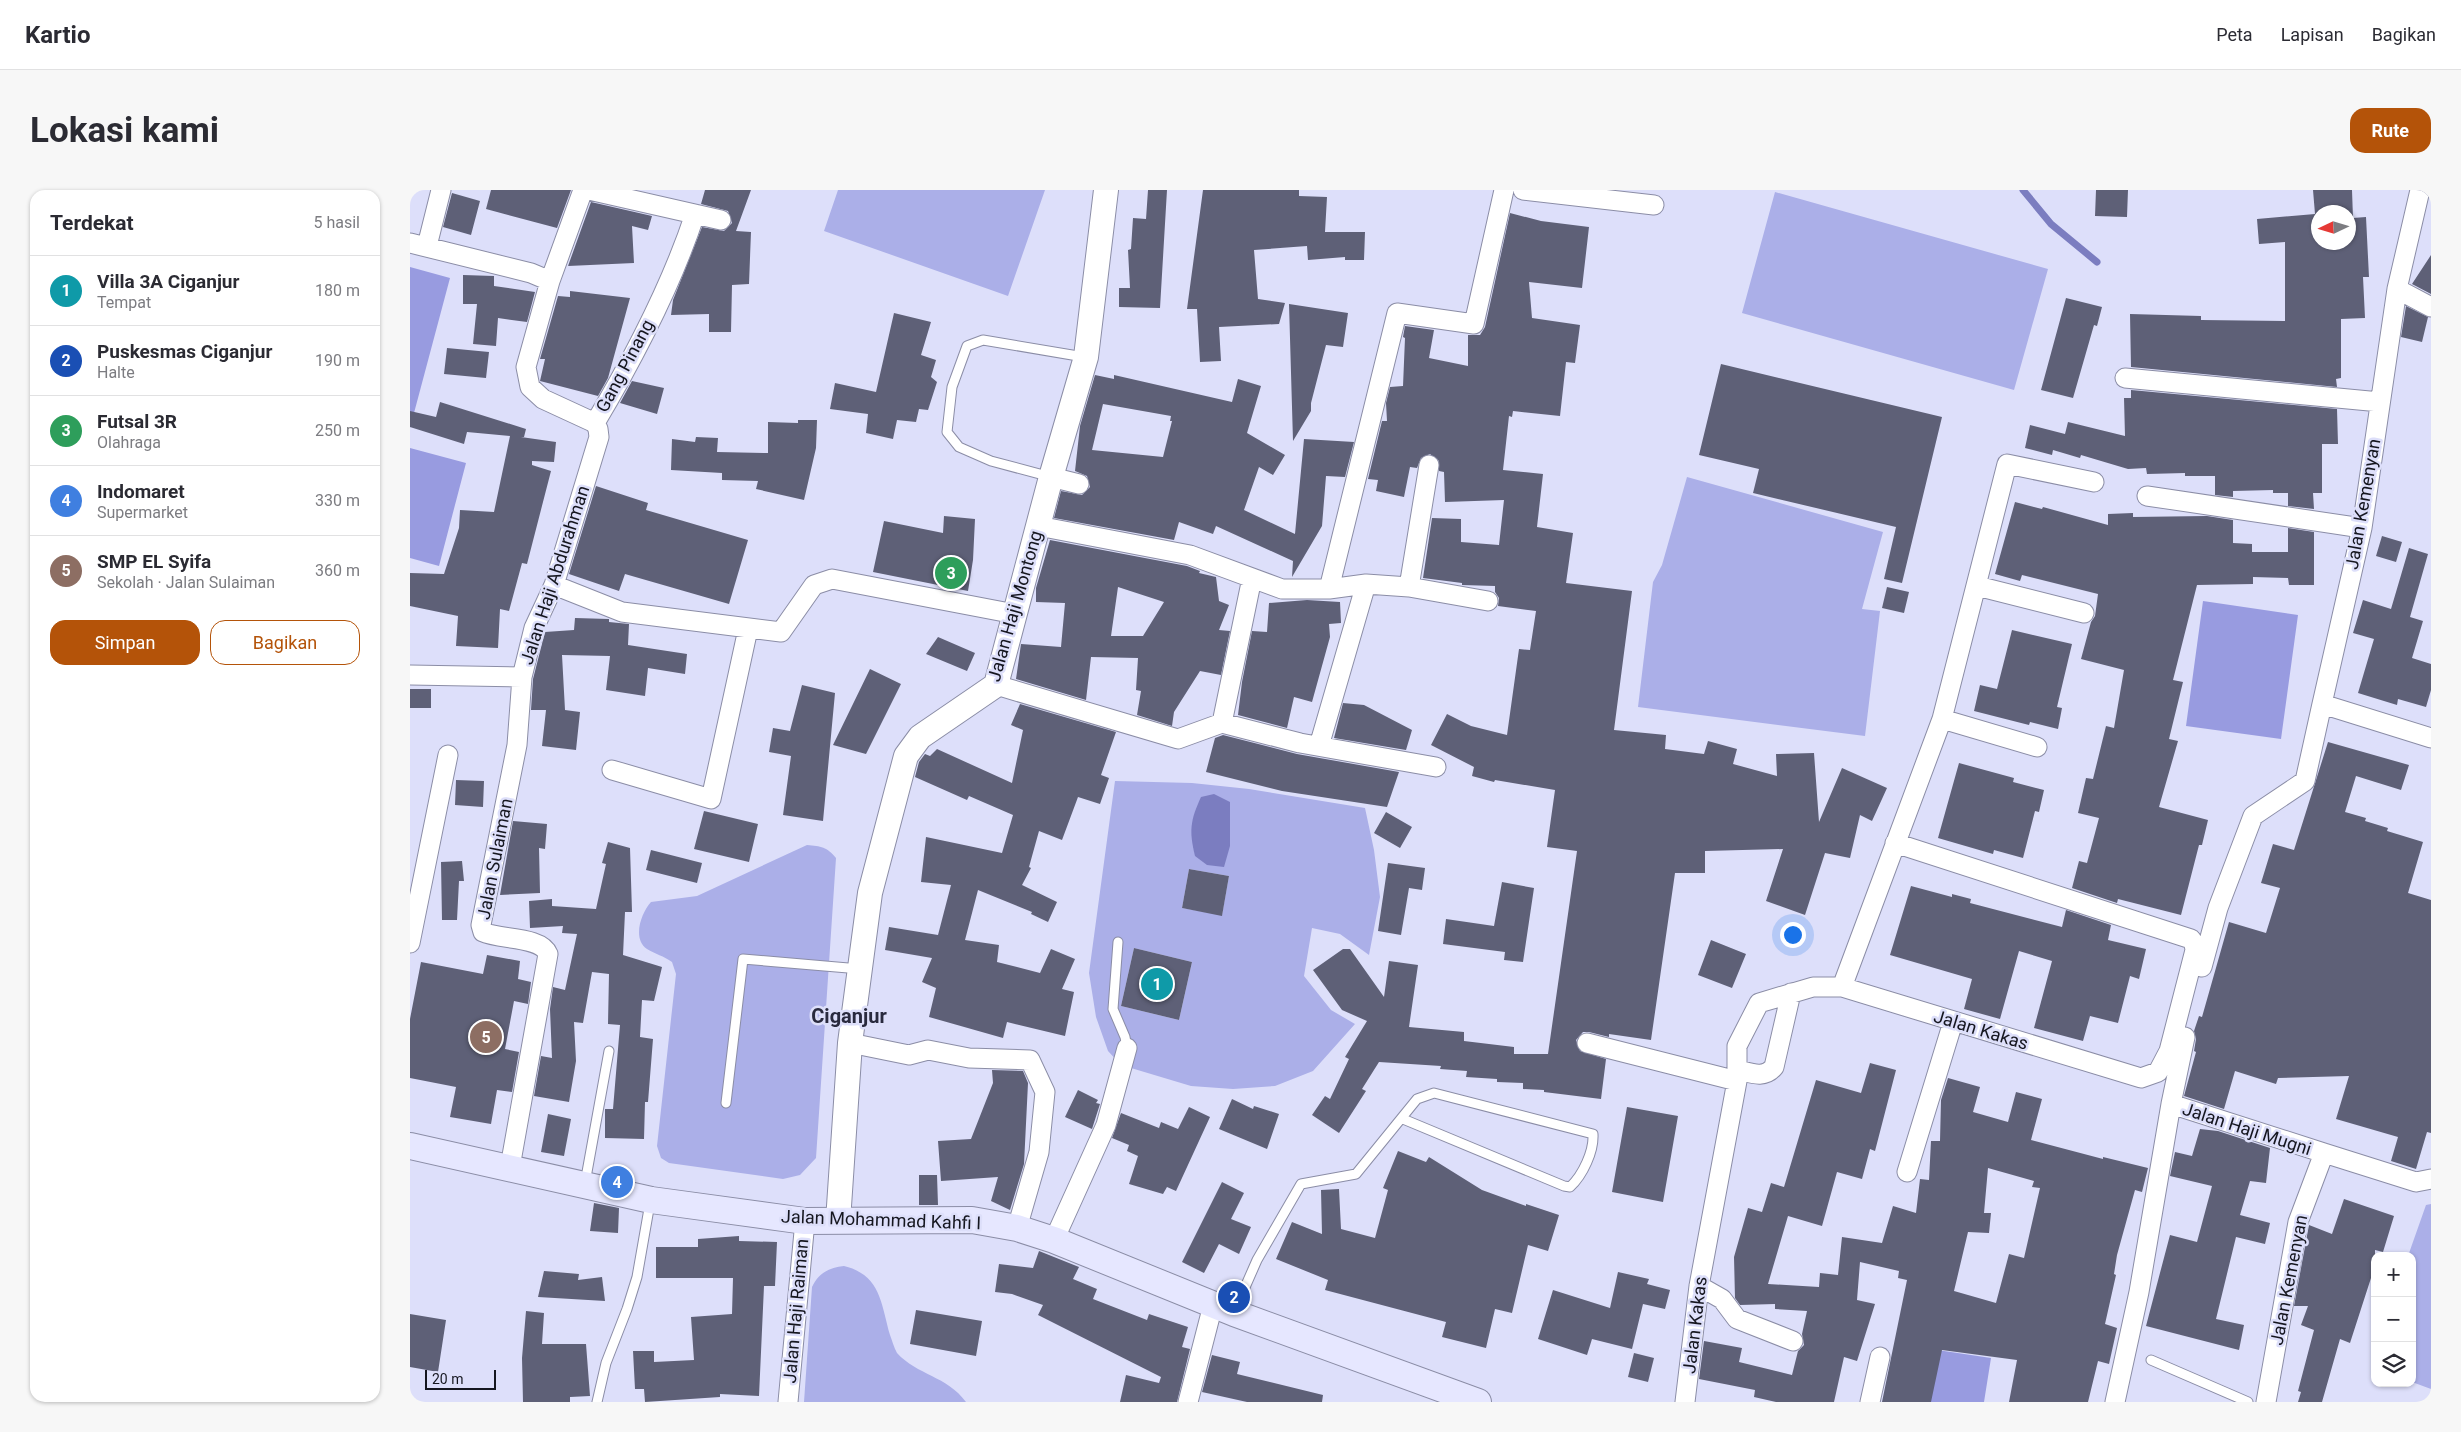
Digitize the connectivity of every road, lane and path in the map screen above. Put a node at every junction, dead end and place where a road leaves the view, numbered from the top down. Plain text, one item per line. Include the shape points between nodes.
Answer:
1 (441, 190) edge
2 (583, 190) edge
3 (589, 190) edge
4 (1106, 190) edge
5 (1504, 190) edge
6 (1523, 190) edge
7 (2420, 190) edge
8 (1654, 205) dead end
9 (695, 214) junction
10 (721, 220) dead end
11 (418, 245) edge
12 (550, 280) junction
13 (2396, 289) junction
14 (2431, 307) edge
15 (1086, 357) junction
16 (2125, 378) dead end
17 (2380, 402) junction
18 (595, 423) junction
19 (1429, 465) dead end
20 (1051, 478) junction
21 (2094, 482) dead end
22 (1079, 484) dead end
23 (2147, 496) dead end
24 (1038, 526) junction
25 (2362, 528) junction
26 (1252, 578) junction
27 (1366, 584) junction
28 (554, 585) junction
29 (1977, 586) junction
30 (1409, 587) junction
31 (1330, 589) junction
32 (1488, 601) dead end
33 (2084, 613) dead end
34 (1015, 614) junction
35 (748, 629) junction
36 (410, 675) edge
37 (522, 678) junction
38 (996, 685) junction
39 (2322, 704) junction
40 (1942, 719) junction
41 (1222, 723) junction
42 (2431, 738) edge
43 (1318, 746) junction
44 (2036, 747) dead end
45 (448, 755) dead end
46 (1436, 767) dead end
47 (612, 770) dead end
48 (1895, 843) junction
49 (415, 884) edge
50 (1118, 942) dead end
51 (410, 943) edge
52 (860, 969) junction
53 (1842, 987) junction
54 (1791, 993) junction
55 (1953, 1022) junction
56 (850, 1043) junction
57 (1587, 1044) dead end
58 (1126, 1048) joint
59 (609, 1051) dead end
60 (1737, 1076) junction
61 (726, 1103) dead end
62 (2171, 1104) junction
63 (1403, 1118) junction
64 (410, 1146) edge
65 (2324, 1153) junction
66 (510, 1167) junction
67 (1906, 1172) dead end
68 (2431, 1179) edge
69 (585, 1184) junction
70 (651, 1200) junction
71 (805, 1220) junction
72 (838, 1221) junction
73 (1017, 1228) junction
74 (1054, 1240) junction
75 (1699, 1286) junction
76 (1223, 1309) junction
77 (1793, 1341) dead end
78 (1880, 1357) dead end
79 (2151, 1360) dead end
80 (597, 1402) edge
81 (788, 1402) edge
82 (1188, 1402) edge
83 (1478, 1402) edge
84 (1686, 1402) edge
85 (1870, 1402) edge
86 (2115, 1402) edge
87 (2248, 1402) edge
88 (2266, 1402) edge

1 - 11 street
2 - 12 street, Gang Pinang
3 - 9 street
4 - 15 street, Jalan Haji Montong
5 - 31 street via 1474,324 1397,313
6 - 8 street
7 - 13 street, Jalan Kemenyan
9 - 10 street
9 - 18 street, Gang Pinang via 685,246 620,380
11 - 12 street
12 - 18 street, Gang Pinang via 526,367 530,387 543,399
13 - 14 street
13 - 17 street, Jalan Kemenyan
15 - 20 street, Jalan Haji Montong
15 - 20 lane via 983,340 968,346 952,387 947,432 959,447 991,461
16 - 17 street
17 - 25 street, Jalan Kemenyan
18 - 28 street, Jalan Haji Abdurahman via 598,436
19 - 30 street
20 - 22 street
20 - 24 street, Jalan Haji Montong
21 - 29 street via 2007,464
23 - 25 street
24 - 26 street via 1190,555
24 - 34 street, Jalan Haji Montong
25 - 39 street, Jalan Kemenyan
26 - 31 street via 1282,589
26 - 41 street
27 - 30 street
27 - 31 street
27 - 43 street
28 - 35 street via 622,612
28 - 37 street, Jalan Haji Abdurahman via 534,628
29 - 33 street
29 - 40 street
30 - 32 street
34 - 35 street via 832,579 814,585 781,632
34 - 38 street, Jalan Haji Montong
35 - 47 street via 711,799
36 - 37 street, Jalan Haji Abdurahman
37 - 66 street, Jalan Sulaiman via 517,745 481,926 483,932 490,936 538,943 548,954
38 - 41 street via 1178,739
38 - 52 street, Jalan Haji Montong via 920,737 906,756 870,893
39 - 42 street
39 - 62 street, Jalan Kemenyan via 2306,781 2253,816 2207,944
40 - 44 street
40 - 48 street
41 - 43 street
43 - 46 street
45 - 49 street
48 - 53 street
48 - 55 street, Jalan Kakas via 2191,939 2194,944 2165,1063 2158,1072 2141,1078
49 - 51 street
50 - 58 lane via 1113,1009
52 - 56 street, Jalan Haji Montong
52 - 61 lane via 743,959
53 - 54 street, Jalan Kakas via 1814,987
53 - 55 street, Jalan Kakas
54 - 60 street, Jalan Kakas via 1759,1003 1737,1046
54 - 60 street via 1774,1067 1769,1073
55 - 67 street
56 - 72 street, Jalan Haji Montong
56 - 73 street via 909,1055 928,1050 969,1058 1030,1060 1045,1092 1039,1152
57 - 60 street
58 - 74 street via 1106,1125
59 - 69 lane
60 - 75 street, Jalan Kakas
62 - 65 street, Jalan Haji Mugni
62 - 86 street, Jalan Kemenyan via 2139,1292
63 - 63 lane via 1564,1186 1576,1181 1594,1145 1593,1134 1434,1093 1417,1099
63 - 76 lane via 1356,1174 1301,1184
64 - 66 main road, Jalan Mohammad Kahfi I
65 - 68 street via 2416,1182
65 - 88 street, Jalan Kemenyan via 2298,1222
66 - 69 main road, Jalan Mohammad Kahfi I
69 - 70 main road, Jalan Mohammad Kahfi I
70 - 71 main road, Jalan Mohammad Kahfi I
70 - 80 lane via 637,1277 606,1363
71 - 72 main road, Jalan Mohammad Kahfi I
71 - 81 street, Jalan Haji Raiman
72 - 73 main road, Jalan Mohammad Kahfi I via 972,1220
73 - 74 main road, Jalan Mohammad Kahfi I
74 - 76 main road, Jalan Mohammad Kahfi I
75 - 77 street via 1722,1299 1737,1319
75 - 84 street, Jalan Kakas
76 - 82 street
76 - 83 main road, Jalan Mohammad Kahfi I
78 - 85 street
79 - 87 lane

